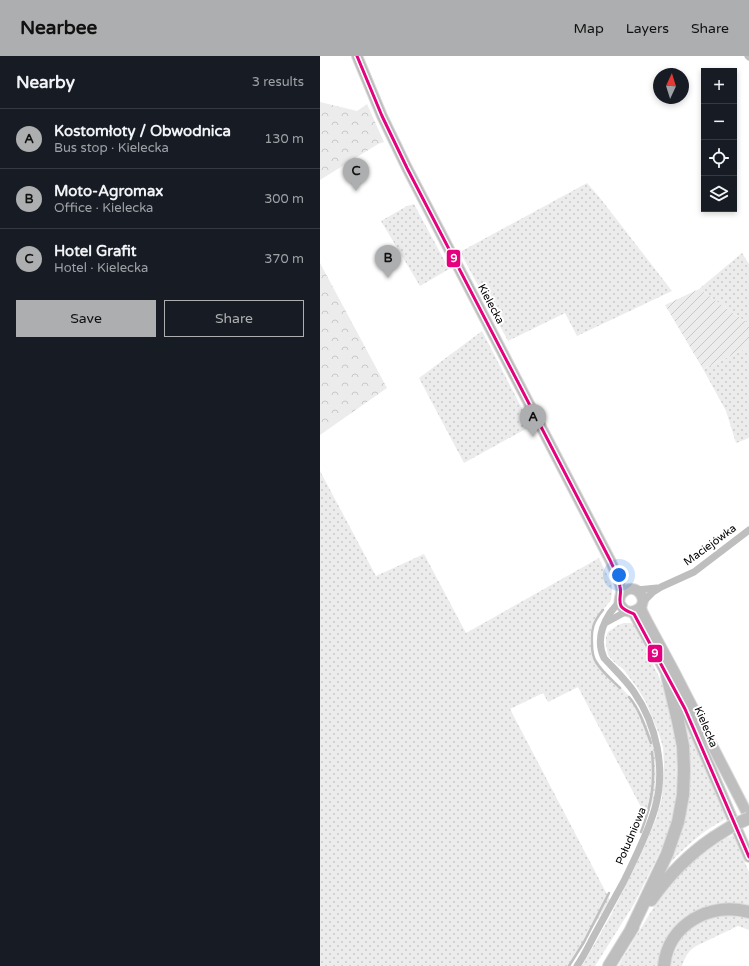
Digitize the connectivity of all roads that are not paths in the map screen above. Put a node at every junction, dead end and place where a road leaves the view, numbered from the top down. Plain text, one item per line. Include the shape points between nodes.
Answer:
1 (357, 56) edge
2 (749, 530) edge
3 (610, 560) junction
4 (661, 587) junction
5 (634, 589) junction
6 (620, 595) junction
7 (642, 604) junction
8 (629, 611) junction
9 (605, 623) junction
10 (667, 675) junction
11 (749, 818) edge
12 (749, 857) edge
13 (749, 912) edge
14 (629, 934) junction
15 (577, 966) edge
16 (609, 966) edge
17 (664, 966) edge

1 - 3 main road, Kielecka via 407,168
2 - 4 street, Maciejówka via 694,572
3 - 5 main road, Kielecka
3 - 6 main road, Kielecka
4 - 5 street, Maciejówka
4 - 7 street, Maciejówka
5 - 6 main road via 625,590
5 - 7 main road via 642,596
6 - 8 main road via 622,607
6 - 9 street, Południowa
7 - 8 main road via 636,611
7 - 11 main road, Kielecka via 647,621
8 - 9 street
8 - 10 main road, Kielecka via 634,614
9 - 15 street, Południowa via 600,636 601,652 634,693 646,713 658,748 658,792 653,816 641,844
10 - 12 main road, Kielecka via 685,709
10 - 14 highway via 683,746 683,795 678,822 667,854
11 - 14 highway, bridge via 732,826 690,855 656,893
13 - 17 highway via 722,909 694,919 682,928 672,942
14 - 16 highway

